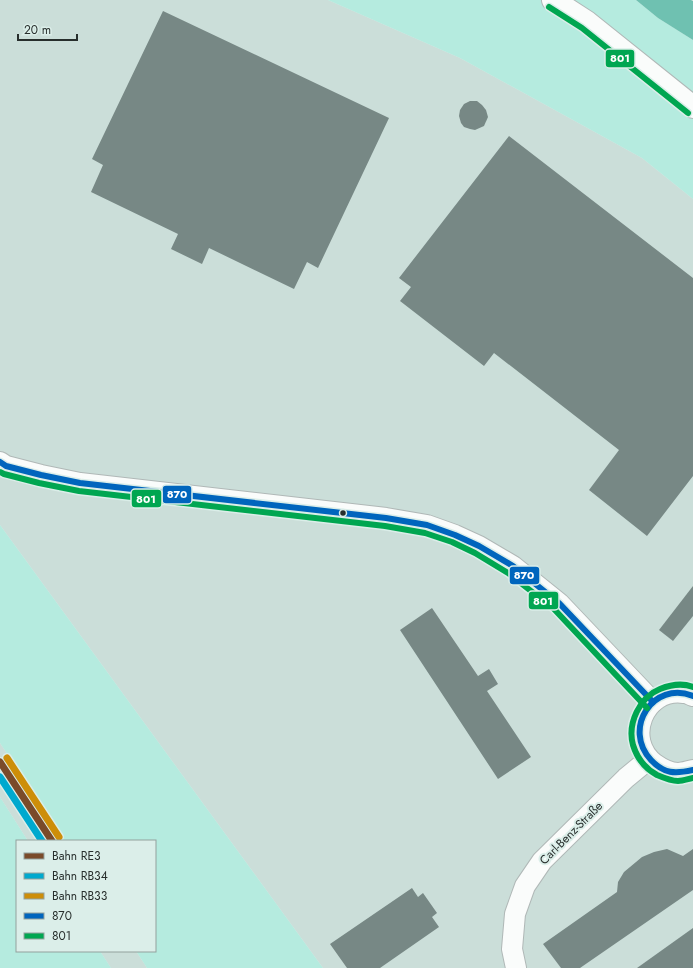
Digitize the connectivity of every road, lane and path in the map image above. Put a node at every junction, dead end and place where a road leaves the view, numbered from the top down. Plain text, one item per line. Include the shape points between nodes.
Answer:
1 (553, 0) edge
2 (693, 108) edge
3 (0, 462) edge
4 (690, 690) edge
5 (653, 702) junction
6 (649, 759) junction
7 (693, 770) edge
8 (516, 968) edge

1 - 2 main road via 587,22
3 - 5 street via 6,466 80,483 386,518 427,525 455,535 513,566 559,603
4 - 5 street via 668,694
5 - 6 street via 643,715 639,730 641,745
6 - 7 street via 662,769 678,773
6 - 8 street, Carl-Benz-Straße via 626,778 542,861 525,886 515,914 512,949

